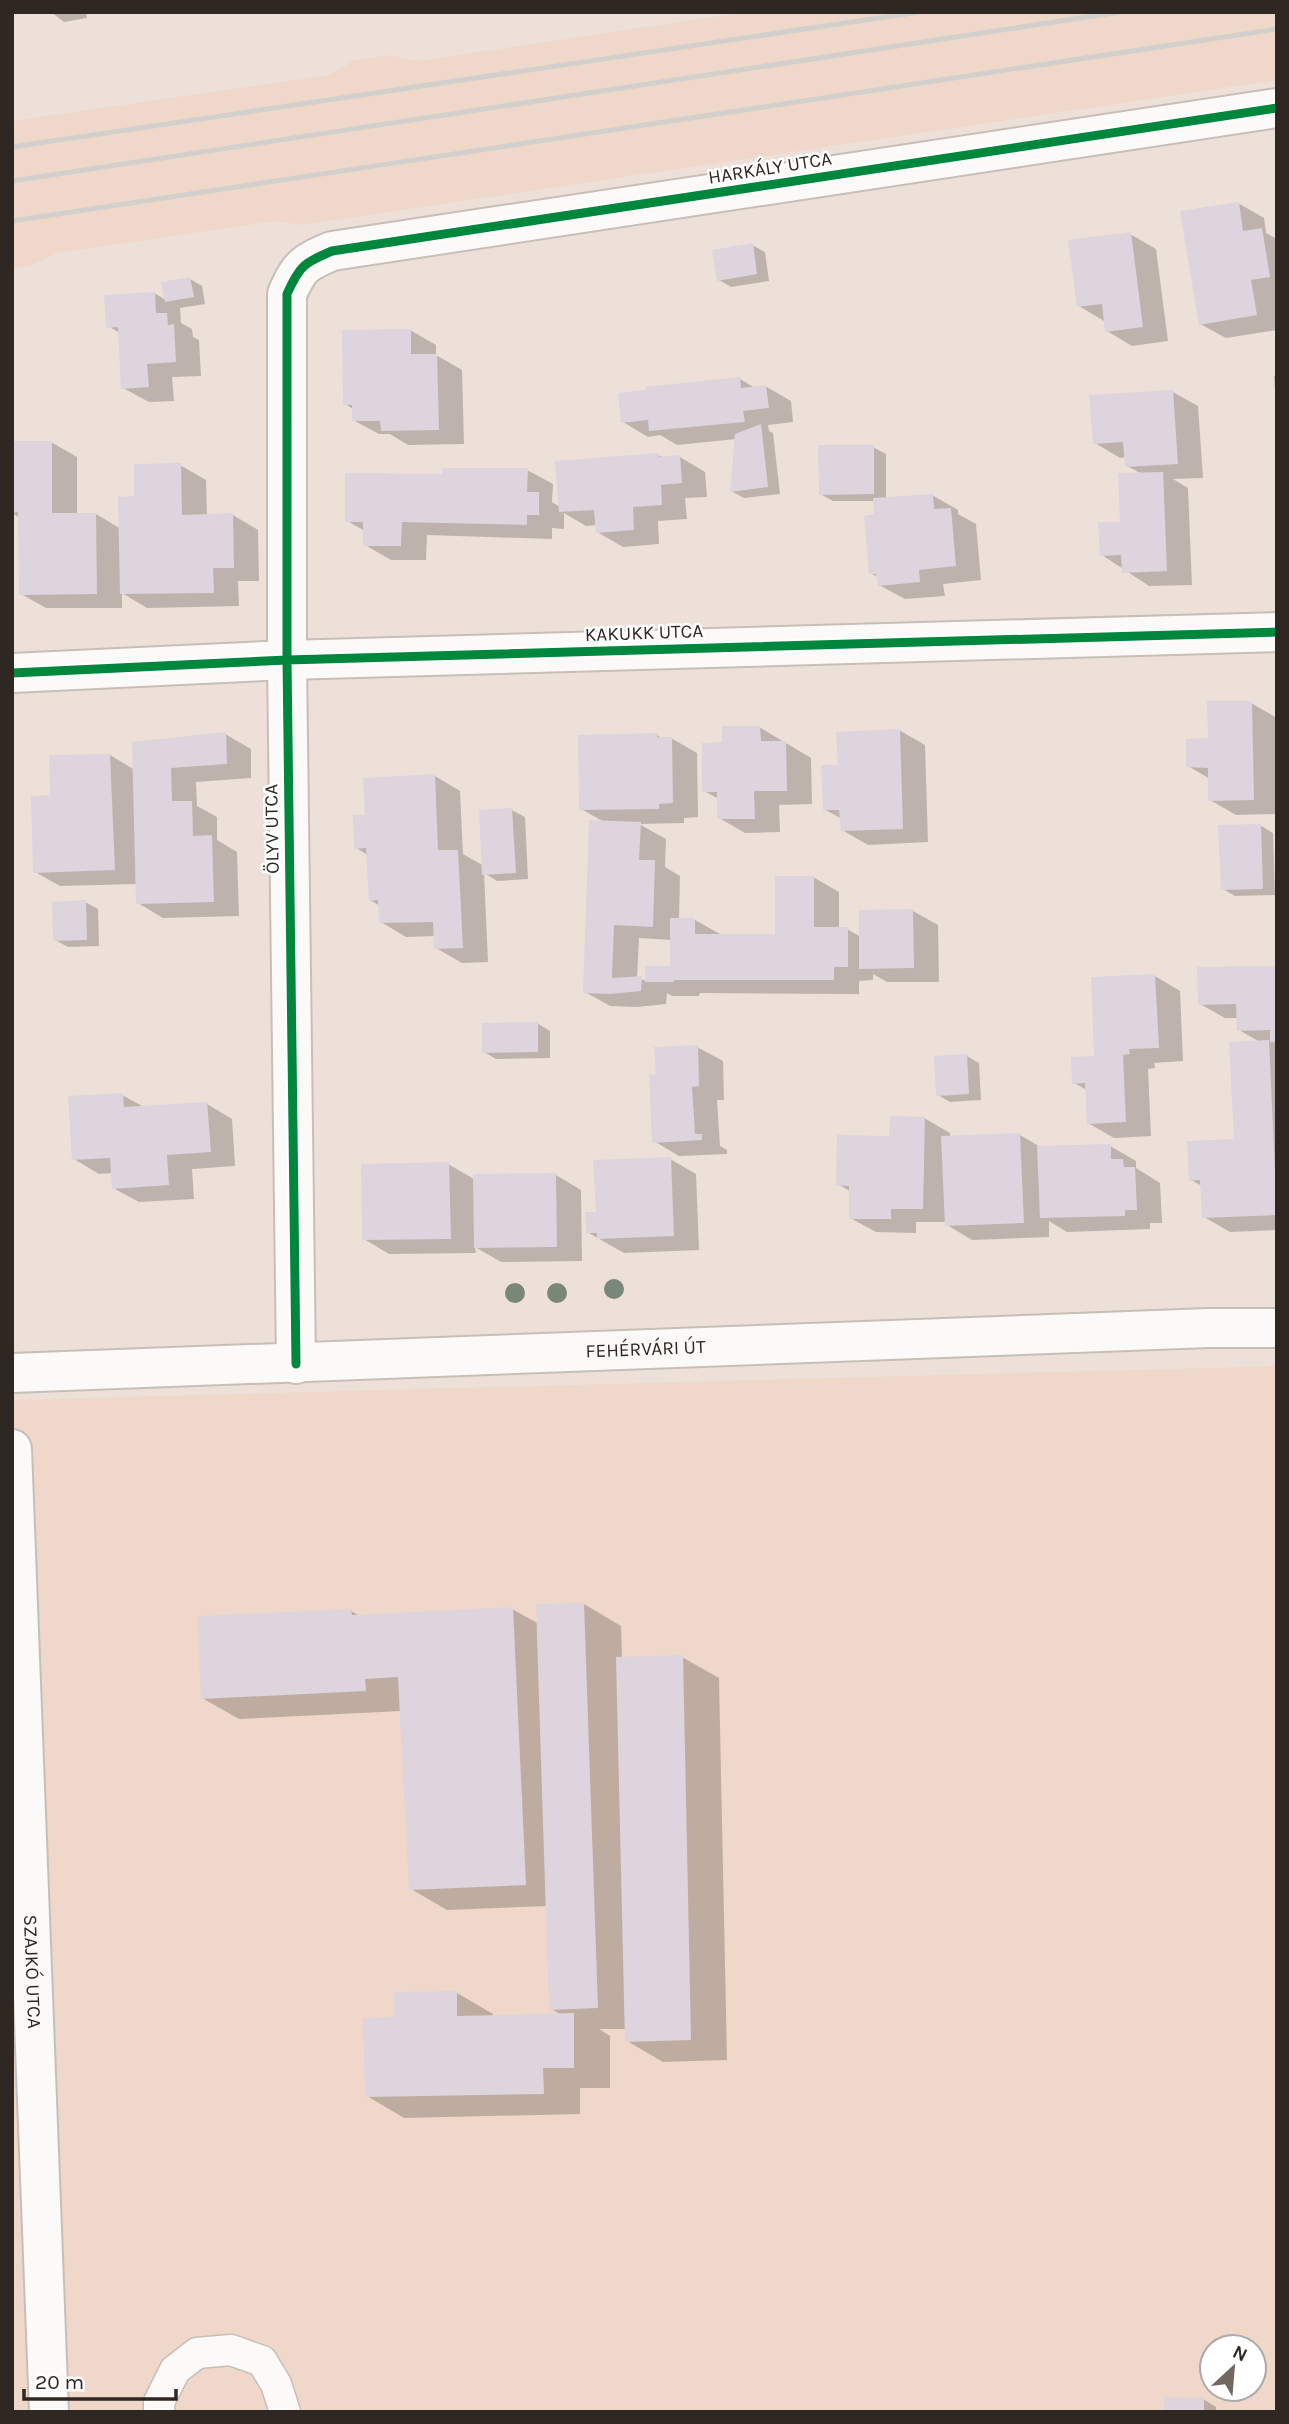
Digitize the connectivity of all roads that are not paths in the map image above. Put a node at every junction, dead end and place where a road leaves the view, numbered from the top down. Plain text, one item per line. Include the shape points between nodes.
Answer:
1 (1277, 108) edge
2 (287, 294) joint
3 (1277, 632) edge
4 (287, 660) junction
5 (12, 673) edge
6 (1277, 1328) edge
7 (296, 1364) junction
8 (12, 1373) edge
9 (12, 1449) edge
10 (49, 2412) edge
11 (159, 2412) edge
12 (285, 2412) edge

1 - 2 street, HARKÁLY UTCA via 332,251 305,263
2 - 4 street, ÖLYV UTCA
3 - 4 street, KAKUKK UTCA
4 - 5 street, KAKUKK UTCA
4 - 7 street, ÖLYV UTCA
6 - 7 street, FEHÉRVÁRI ÚT
7 - 8 street, FEHÉRVÁRI ÚT
9 - 10 street, SZAJKÓ UTCA
11 - 12 lane via 159,2402 175,2370 197,2353 231,2350 262,2361

